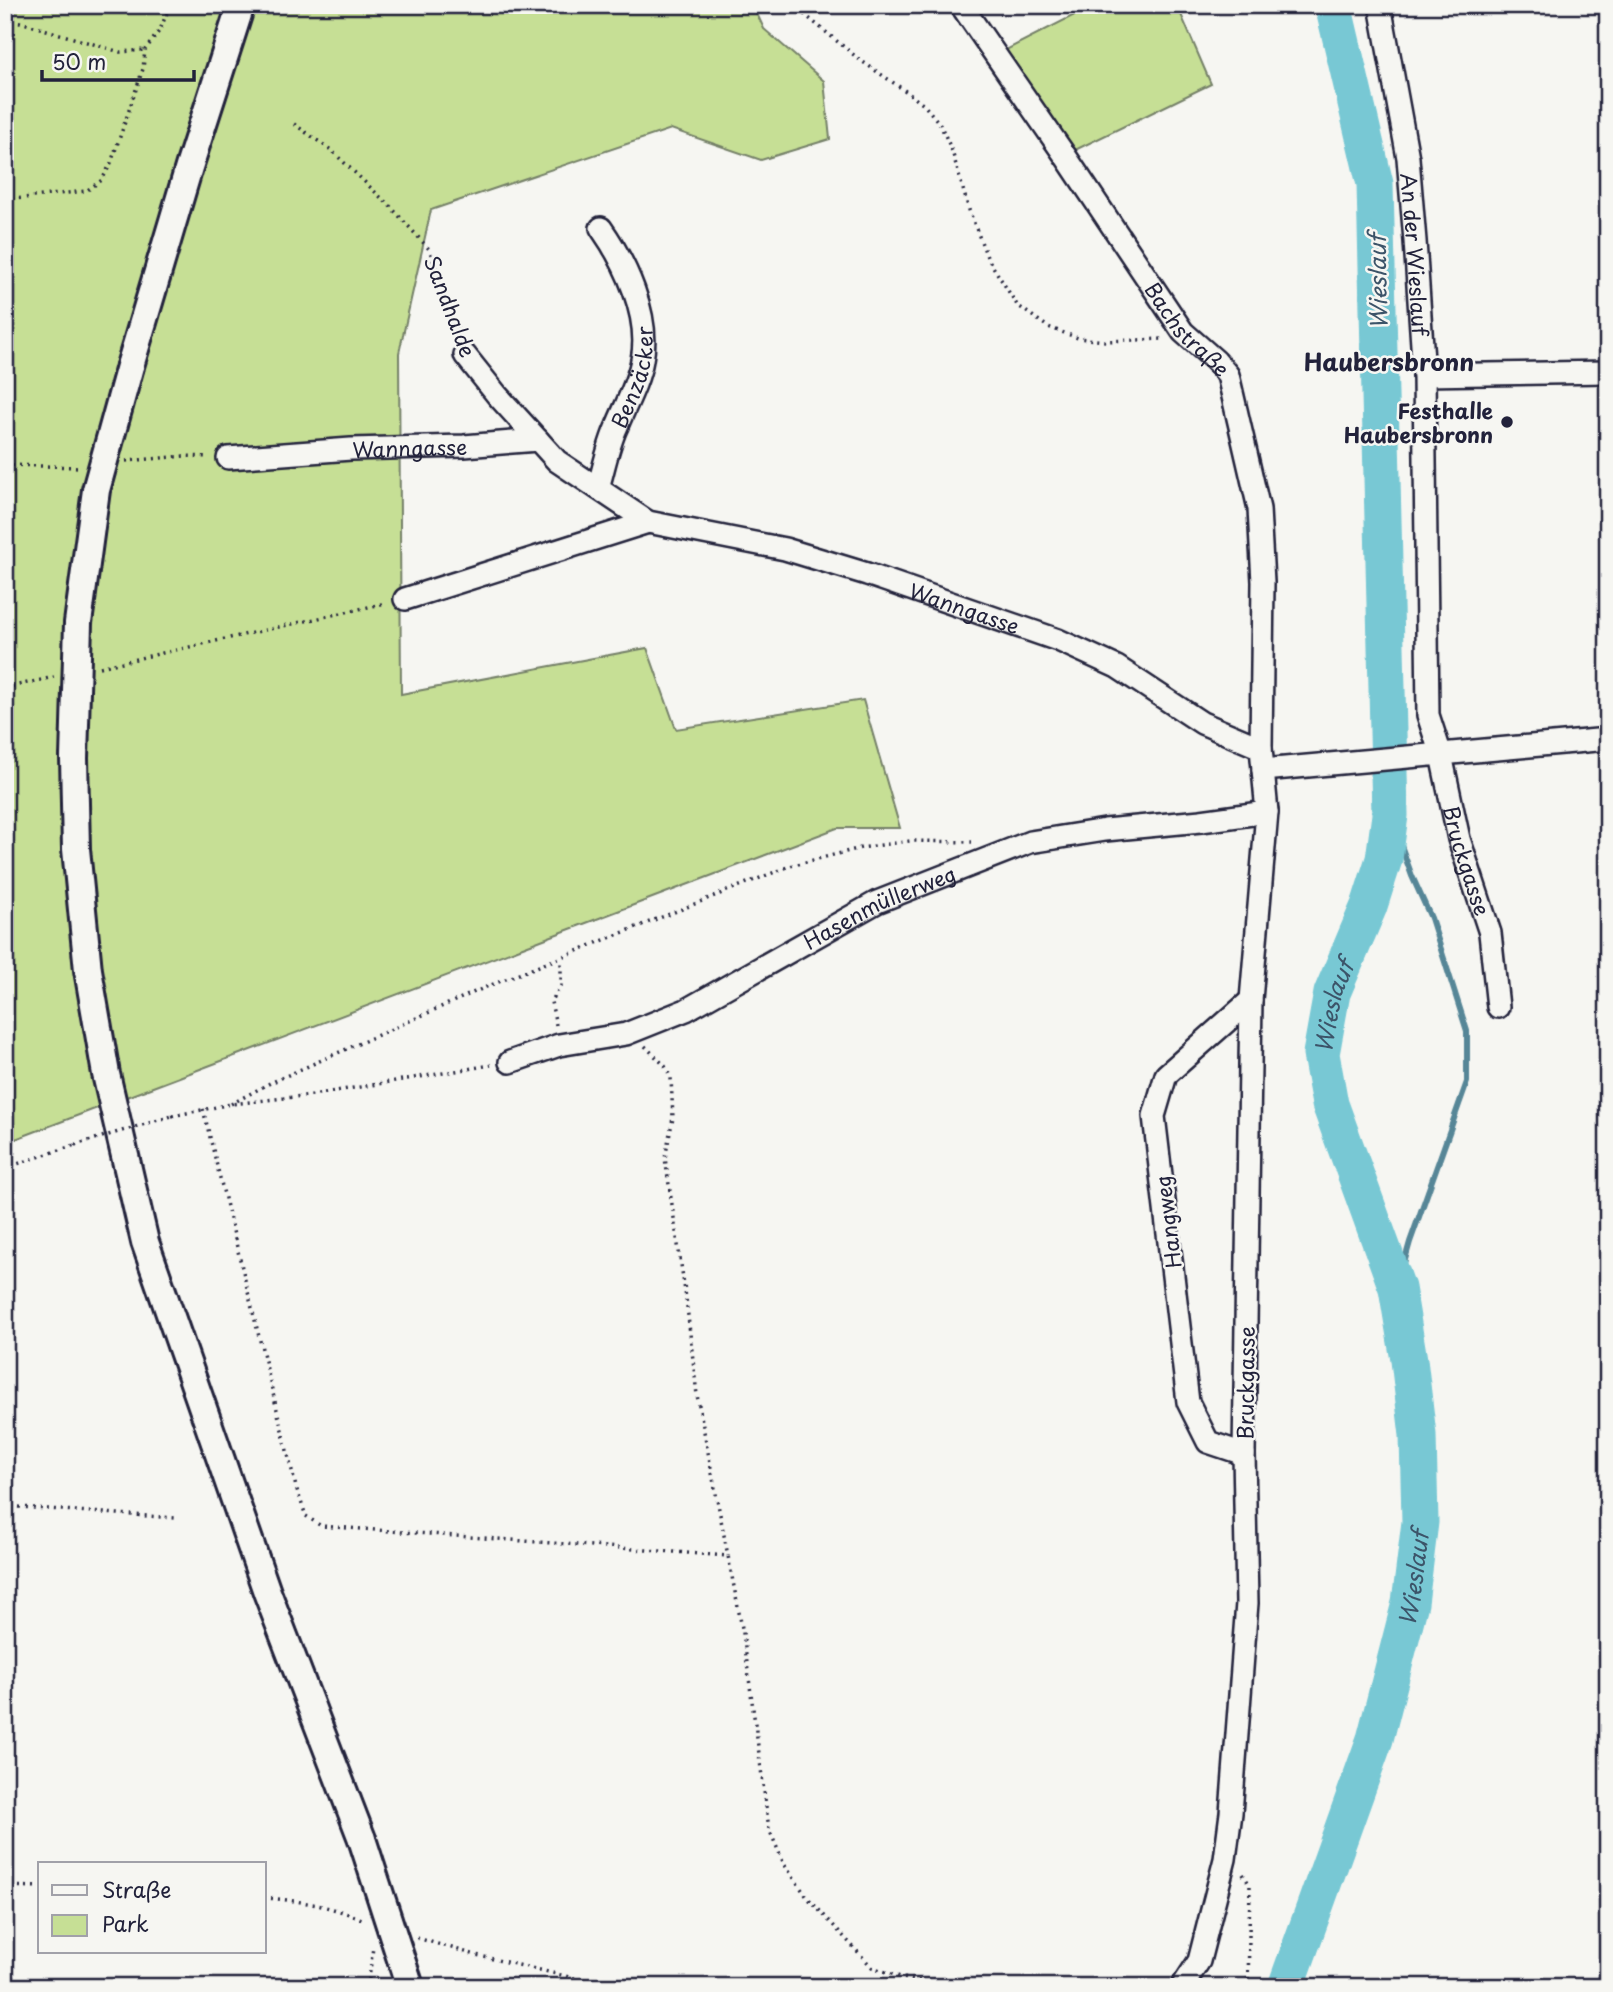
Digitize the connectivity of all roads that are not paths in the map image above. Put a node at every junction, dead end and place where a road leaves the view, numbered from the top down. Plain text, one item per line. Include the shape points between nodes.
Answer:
1 (241, 5) edge
2 (961, 5) edge
3 (1380, 5) edge
4 (601, 228) dead end
5 (466, 355) road end
6 (1608, 372) edge
7 (1424, 375) junction
8 (538, 440) junction
9 (228, 458) dead end
10 (598, 488) junction
11 (648, 522) junction
12 (405, 599) road end
13 (1608, 739) edge
14 (1261, 748) junction
15 (1433, 756) junction
16 (1263, 770) junction
17 (1268, 812) junction
18 (1251, 1000) junction
19 (1498, 1007) dead end
20 (510, 1062) road end
21 (1244, 1454) junction
22 (410, 1987) edge
23 (1182, 1987) edge

1 - 22 main road, bridge via 189,167 96,491 78,623 76,849 88,970 106,1074 145,1242 263,1580 362,1839
2 - 14 street, Bachstraße via 1183,332 1228,376 1259,509
3 - 7 street, An der Wieslauf via 1408,158
4 - 10 street, Benzäcker via 619,253 634,288 642,320 643,358
5 - 8 street, Sandhalde
6 - 7 street
7 - 15 street, An der Wieslauf via 1428,715
8 - 9 street, Wanngasse
8 - 10 street, Wanngasse via 557,461
10 - 11 street, Wanngasse
11 - 12 street, Wanngasse
11 - 14 street, Wanngasse via 785,549 1058,640 1117,667 1202,723
13 - 15 street
14 - 16 street, Bruckgasse
15 - 16 street
15 - 19 street, Bruckgasse via 1490,933
16 - 17 street, Bruckgasse
17 - 18 street, Bruckgasse
17 - 20 street, Hasenmüllerweg via 1030,842 877,902 686,1010 626,1034 559,1045
18 - 21 street, Bruckgasse
18 - 21 street, Hangweg via 1166,1075 1154,1116 1188,1402 1208,1442
21 - 23 street, Bruckgasse via 1247,1603 1231,1813 1225,1860 1199,1961

